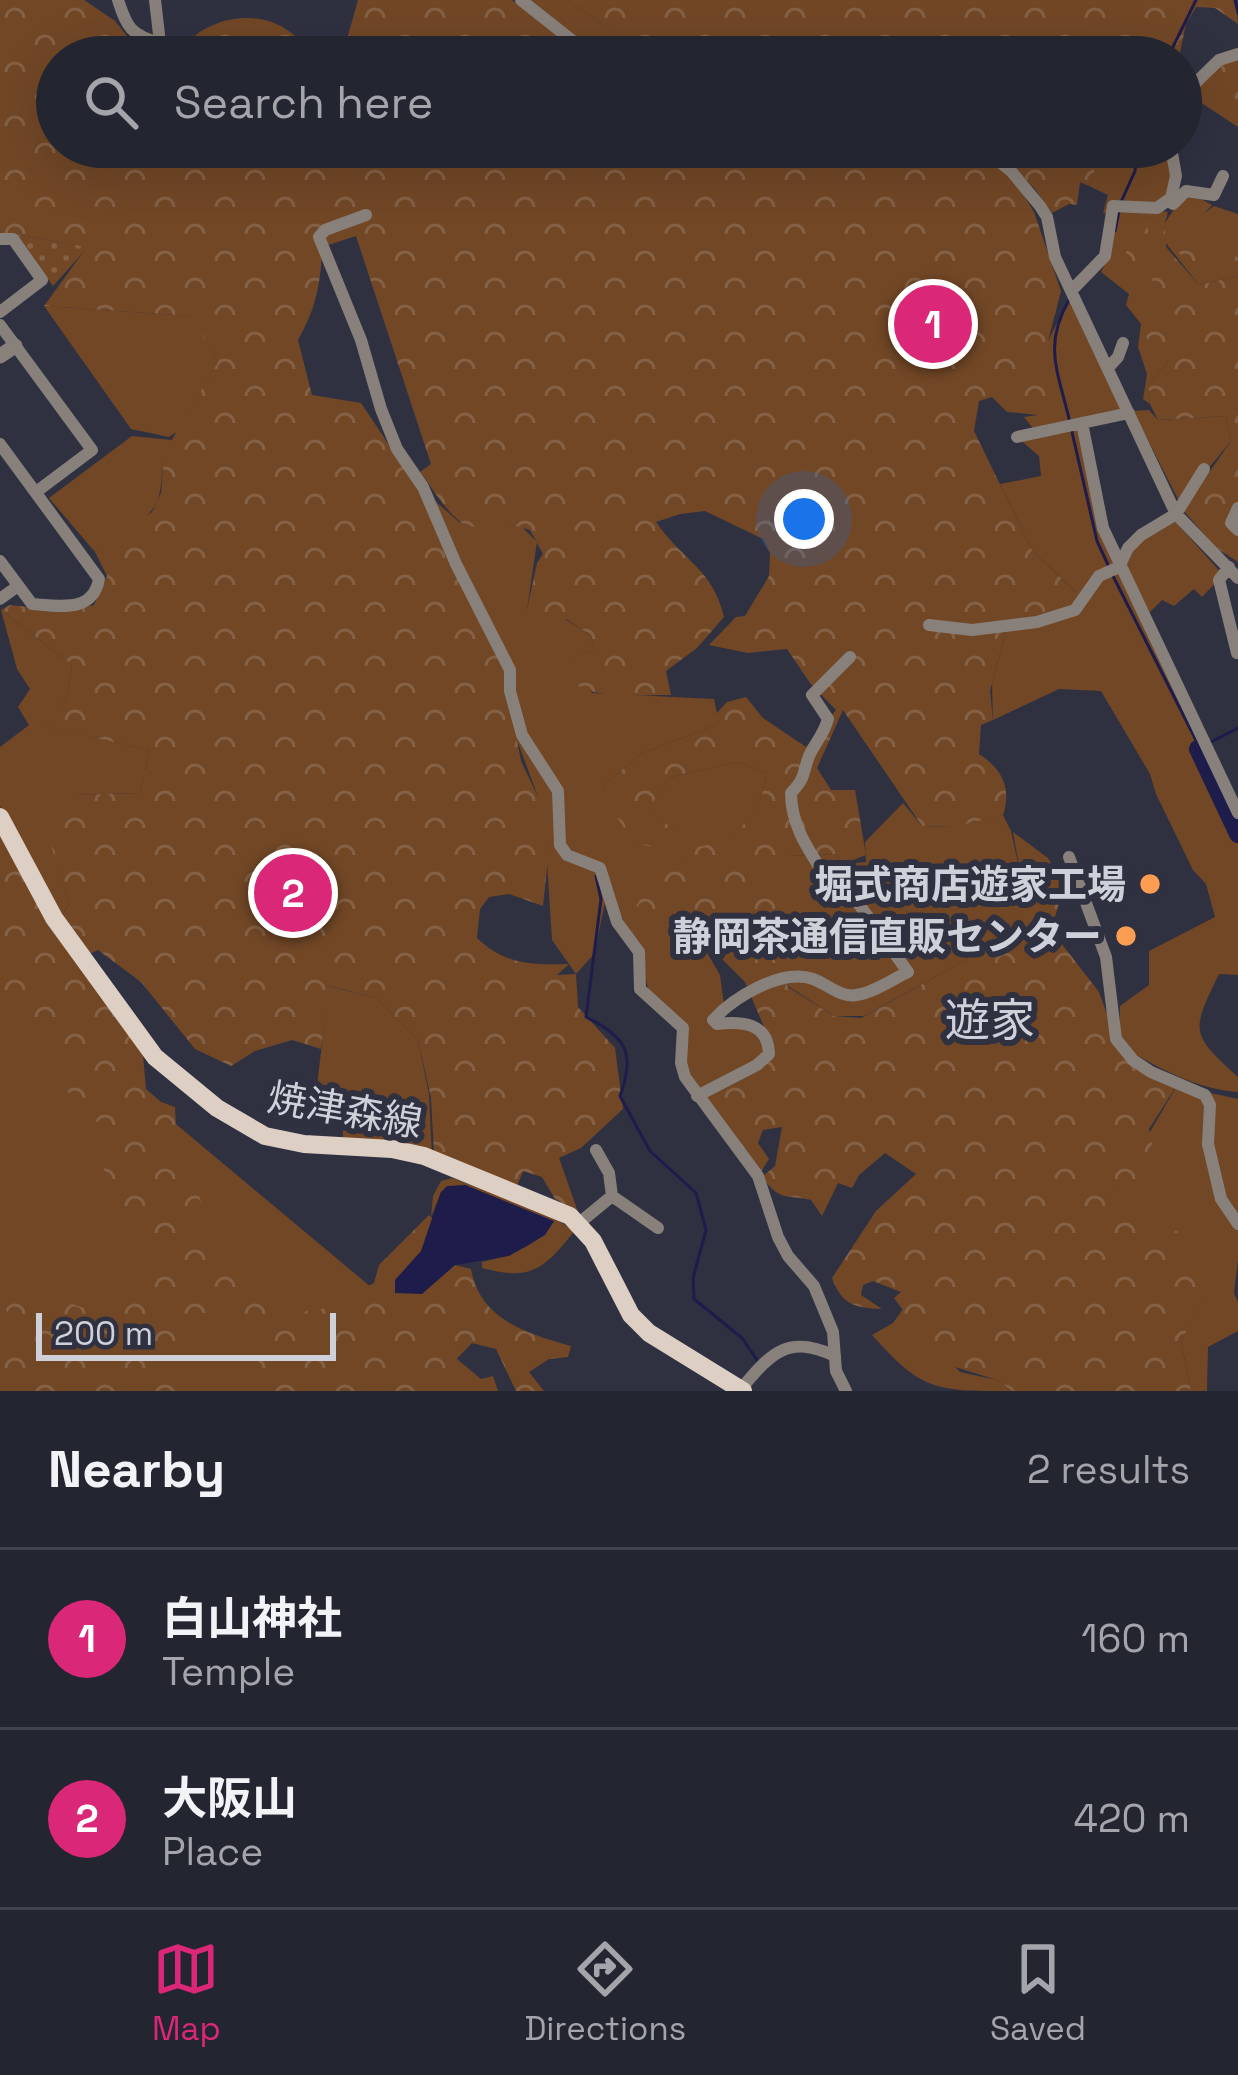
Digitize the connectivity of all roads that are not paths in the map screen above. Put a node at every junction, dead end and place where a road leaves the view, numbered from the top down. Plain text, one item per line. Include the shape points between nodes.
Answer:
1 (118, 0) edge
2 (155, 0) edge
3 (520, 0) edge
4 (542, 0) edge
5 (539, 15) junction
6 (136, 36) edge
7 (159, 36) edge
8 (566, 36) edge
9 (1238, 54) edge
10 (1202, 77) edge
11 (1007, 168) edge
12 (1174, 168) edge
13 (1223, 176) dead end
14 (1157, 208) junction
15 (366, 214) dead end
16 (0, 239) edge
17 (1073, 295) junction
18 (0, 312) edge
19 (0, 325) edge
20 (1123, 343) dead end
21 (15, 346) junction
22 (0, 356) edge
23 (1108, 368) junction
24 (1132, 384) dead end
25 (1126, 406) junction
26 (1076, 424) junction
27 (1016, 437) dead end
28 (0, 444) edge
29 (1204, 469) dead end
30 (36, 492) junction
31 (1238, 508) edge
32 (1176, 514) junction
33 (1238, 530) edge
34 (0, 561) edge
35 (1113, 570) junction
36 (1234, 573) edge
37 (18, 586) junction
38 (0, 599) edge
39 (929, 625) dead end
40 (1237, 653) edge
41 (850, 657) dead end
42 (1238, 813) edge
43 (0, 817) edge
44 (1070, 857) dead end
45 (698, 1096) junction
46 (596, 1150) dead end
47 (612, 1196) junction
48 (578, 1224) junction
49 (1238, 1224) edge
50 (658, 1228) dead end
51 (835, 1356) junction
52 (742, 1390) edge
53 (846, 1391) edge

1 - 6 street
2 - 7 street
3 - 5 street
4 - 5 street
5 - 8 street
9 - 10 street
11 - 17 street via 1047,217
12 - 14 street via 1176,189
13 - 14 street via 1214,195 1186,191 1170,208
14 - 17 street via 1122,204 1110,214 1101,264
15 - 45 street via 319,237 381,409 510,670 522,735 558,791 560,845 600,868 617,922 640,952 640,989 682,1028 681,1064
16 - 18 street via 13,239 42,280
17 - 23 street
19 - 21 street
20 - 23 street
21 - 22 street
21 - 30 street via 92,450
23 - 25 street
24 - 25 street
25 - 26 street
25 - 32 street
26 - 27 street
26 - 35 street
28 - 30 street
29 - 32 street
30 - 37 street via 99,579 97,591 71,606 32,604
31 - 33 street
32 - 35 street via 1141,535
32 - 36 street
34 - 37 street
35 - 39 street via 1065,615 972,630
35 - 42 street
36 - 40 street via 1219,580
37 - 38 street
41 - 45 street via 812,695 828,719 791,793 791,814 834,890 853,896 908,972 856,996 810,978 764,985 713,1020 761,1029 769,1054
43 - 48 main road, 焼津森線 via 54,918 155,1057 218,1108 265,1136 424,1156
44 - 49 street via 1106,957 1116,1040 1151,1072 1204,1095 1221,1199
45 - 51 street via 758,1176 788,1256 825,1306
46 - 47 street
47 - 48 street
47 - 50 street
48 - 52 main road via 631,1315
51 - 52 street via 795,1345 762,1364
51 - 53 street

